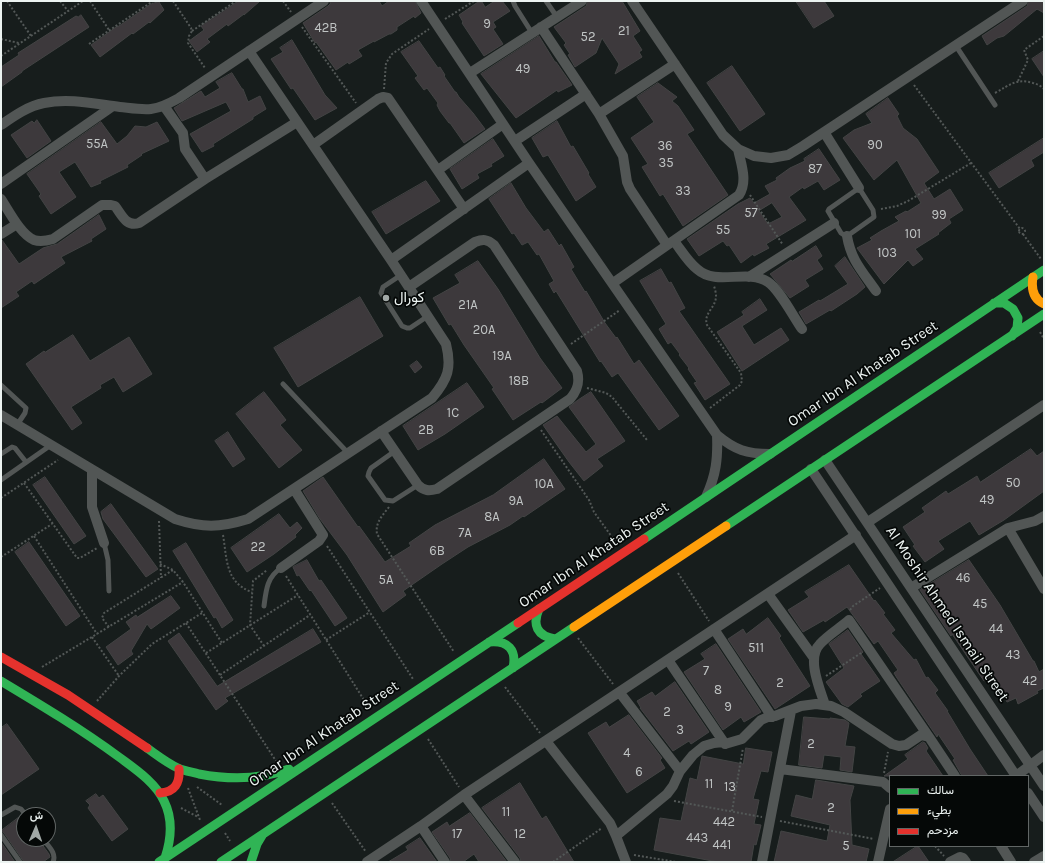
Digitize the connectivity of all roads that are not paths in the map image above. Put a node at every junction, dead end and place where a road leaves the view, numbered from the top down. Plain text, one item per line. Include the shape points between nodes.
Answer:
1 (324, 1) edge
2 (421, 1) edge
3 (513, 1) edge
4 (546, 1) edge
5 (582, 1) edge
6 (632, 1) edge
7 (1023, 1) edge
8 (557, 17) junction
9 (537, 30) junction
10 (956, 46) junction
11 (249, 51) junction
12 (675, 64) junction
13 (470, 73) junction
14 (586, 94) junction
15 (995, 105) dead end
16 (113, 106) junction
17 (164, 106) junction
18 (599, 114) junction
19 (297, 122) junction
20 (504, 124) junction
21 (1, 125) edge
22 (824, 132) junction
23 (515, 142) junction
24 (313, 145) junction
25 (738, 149) junction
26 (529, 163) junction
27 (438, 170) junction
28 (205, 179) junction
29 (1, 184) edge
30 (859, 188) junction
31 (1, 199) edge
32 (464, 209) junction
33 (834, 223) junction
34 (17, 224) junction
35 (1, 234) edge
36 (847, 236) junction
37 (671, 243) junction
38 (391, 260) junction
39 (1044, 270) edge
40 (401, 275) junction
41 (749, 277) junction
42 (1033, 277) junction
43 (613, 283) junction
44 (409, 287) junction
45 (876, 291) dead end
46 (994, 303) junction
47 (1044, 304) edge
48 (1044, 314) edge
49 (428, 316) junction
50 (802, 329) dead end
51 (1012, 336) junction
52 (283, 384) dead end
53 (1, 385) edge
54 (1044, 405) edge
55 (1, 415) edge
56 (18, 425) junction
57 (381, 431) junction
58 (717, 435) junction
59 (51, 446) junction
60 (395, 451) junction
61 (348, 453) junction
62 (1, 454) edge
63 (770, 454) junction
64 (825, 460) junction
65 (26, 462) junction
66 (811, 469) junction
67 (92, 470) junction
68 (1, 480) edge
69 (418, 485) junction
70 (294, 489) junction
71 (706, 498) junction
72 (1044, 516) edge
73 (868, 522) junction
74 (1008, 528) junction
75 (856, 535) junction
76 (104, 543) joint
77 (281, 568) joint
78 (911, 588) junction
79 (1044, 589) edge
80 (109, 591) dead end
81 (768, 594) junction
82 (264, 606) dead end
83 (539, 609) junction
84 (714, 629) junction
85 (555, 639) junction
86 (489, 642) junction
87 (1, 657) edge
88 (814, 658) junction
89 (668, 660) junction
90 (513, 668) junction
91 (1, 681) edge
92 (620, 693) junction
93 (825, 705) junction
94 (791, 711) junction
95 (772, 717) junction
96 (929, 737) junction
97 (546, 741) junction
98 (725, 744) junction
99 (1044, 755) edge
100 (312, 759) junction
101 (1030, 766) junction
102 (780, 769) junction
103 (180, 770) junction
104 (680, 771) junction
105 (954, 775) edge
106 (1015, 775) edge
107 (1017, 775) edge
108 (886, 785) edge
109 (1044, 786) edge
110 (160, 793) junction
111 (1029, 794) edge
112 (464, 796) junction
113 (16, 807) edge
114 (889, 813) edge
115 (1, 815) edge
116 (1044, 817) edge
117 (421, 826) junction
118 (263, 834) junction
119 (1, 835) edge
120 (616, 836) junction
121 (49, 847) edge
122 (1002, 847) edge
123 (1044, 856) edge
124 (625, 858) edge
125 (947, 859) edge
126 (162, 860) edge
127 (371, 861) edge
128 (20, 862) edge
129 (54, 862) edge
130 (221, 862) edge
131 (251, 862) edge
132 (445, 862) edge
133 (515, 862) edge
134 (762, 862) edge
135 (878, 862) edge
136 (966, 862) edge
137 (1011, 862) edge
138 (1034, 862) edge

1 - 11 street
2 - 13 street
3 - 9 lane
4 - 8 lane
5 - 8 street
6 - 12 street
7 - 10 street
8 - 9 street
9 - 13 street
9 - 14 street
10 - 15 lane
10 - 22 street
11 - 17 street
11 - 19 street
12 - 18 street
12 - 25 street via 723,135
13 - 20 street
14 - 18 street
14 - 23 street
16 - 17 street via 138,109
16 - 21 street via 75,101 43,103 28,108
16 - 29 street
17 - 28 street via 183,133 185,149
18 - 37 street via 623,156 630,189
19 - 24 street
19 - 28 street
20 - 23 street
20 - 27 street
22 - 25 street via 788,155 771,158 754,156
22 - 30 street
23 - 26 street
24 - 27 street via 383,97 388,98
24 - 38 street
25 - 37 street via 744,186 739,195
26 - 32 street
26 - 43 street
27 - 32 street
28 - 34 street via 135,224 126,222 115,206 106,204 53,239 35,240 26,236
30 - 33 lane via 829,209 828,214
30 - 36 lane via 873,210 874,217
31 - 34 street
32 - 38 street
33 - 36 lane via 841,233
33 - 41 street
34 - 35 street
36 - 45 street via 853,258
37 - 41 street via 696,269 712,277
37 - 43 street
38 - 40 street
39 - 42 street, Omar Ibn Al Khatab Street
40 - 44 street
40 - 49 lane via 383,287 381,293 402,326 410,328
41 - 50 street via 758,278 774,286
42 - 46 street, Omar Ibn Al Khatab Street
42 - 47 street via 1031,286 1034,296
43 - 58 street
44 - 49 street
44 - 69 street via 475,242 489,240 563,349 579,378 579,386 570,399 437,489 423,490
46 - 51 street via 1004,303 1013,309 1018,318 1017,328
46 - 63 street, Omar Ibn Al Khatab Street
48 - 51 street
49 - 57 street via 446,344 449,358 448,373 432,398
51 - 64 street
52 - 61 lane
53 - 56 lane via 26,408
54 - 73 street
55 - 56 street
56 - 59 street
57 - 60 street
57 - 61 street
58 - 63 street via 741,451
58 - 71 street via 717,468
59 - 65 lane
59 - 67 street
60 - 69 street
60 - 69 lane via 371,468 368,476 385,500 393,501
61 - 70 street
62 - 65 lane via 12,447
63 - 71 street, Omar Ibn Al Khatab Street
64 - 66 street
64 - 73 street, Al Moshir Ahmed Ismail Street
65 - 68 lane
66 - 75 street
66 - 85 street
67 - 70 street via 175,519 211,527 230,525 248,519
67 - 76 street via 92,507
70 - 77 street via 323,535
71 - 83 street, Omar Ibn Al Khatab Street
72 - 74 street
73 - 78 street, Al Moshir Ahmed Ismail Street
74 - 78 street
74 - 79 street
75 - 81 street
75 - 106 street
76 - 80 lane via 108,560
77 - 82 lane via 269,579
78 - 101 street, Al Moshir Ahmed Ismail Street
81 - 84 street
81 - 88 street
83 - 85 street via 535,620 539,632
83 - 86 street, Omar Ibn Al Khatab Street
84 - 89 street
84 - 95 street
85 - 90 street
86 - 90 street via 500,641 510,647 515,657
86 - 100 street, Omar Ibn Al Khatab Street
87 - 103 street via 90,709
88 - 93 street via 814,669
88 - 96 street via 819,645 849,620
89 - 92 street
89 - 98 street
90 - 118 street
91 - 110 street via 94,738
92 - 97 street
92 - 104 street
93 - 94 street via 802,706
93 - 96 street via 844,712 899,746 921,736
94 - 95 street
94 - 102 street
95 - 98 street via 761,720 742,739
96 - 105 street
97 - 112 street
97 - 120 street via 610,823
98 - 104 street via 723,742 704,746
99 - 101 street
100 - 103 street via 283,772 241,779 213,778
100 - 126 street, Omar Ibn Al Khatab Street
101 - 107 street
101 - 109 street, Al Moshir Ahmed Ismail Street
102 - 108 street
102 - 134 street
103 - 110 street via 178,784 173,790
104 - 120 street via 667,794
110 - 126 street via 167,809 171,829 168,849
111 - 116 street
112 - 117 street
112 - 133 street
113 - 115 lane
114 - 135 street
117 - 127 street
117 - 132 street
118 - 130 street
118 - 131 street
119 - 128 lane
120 - 124 street
121 - 129 lane via 54,854
122 - 137 street
123 - 138 street
125 - 136 street via 960,857

